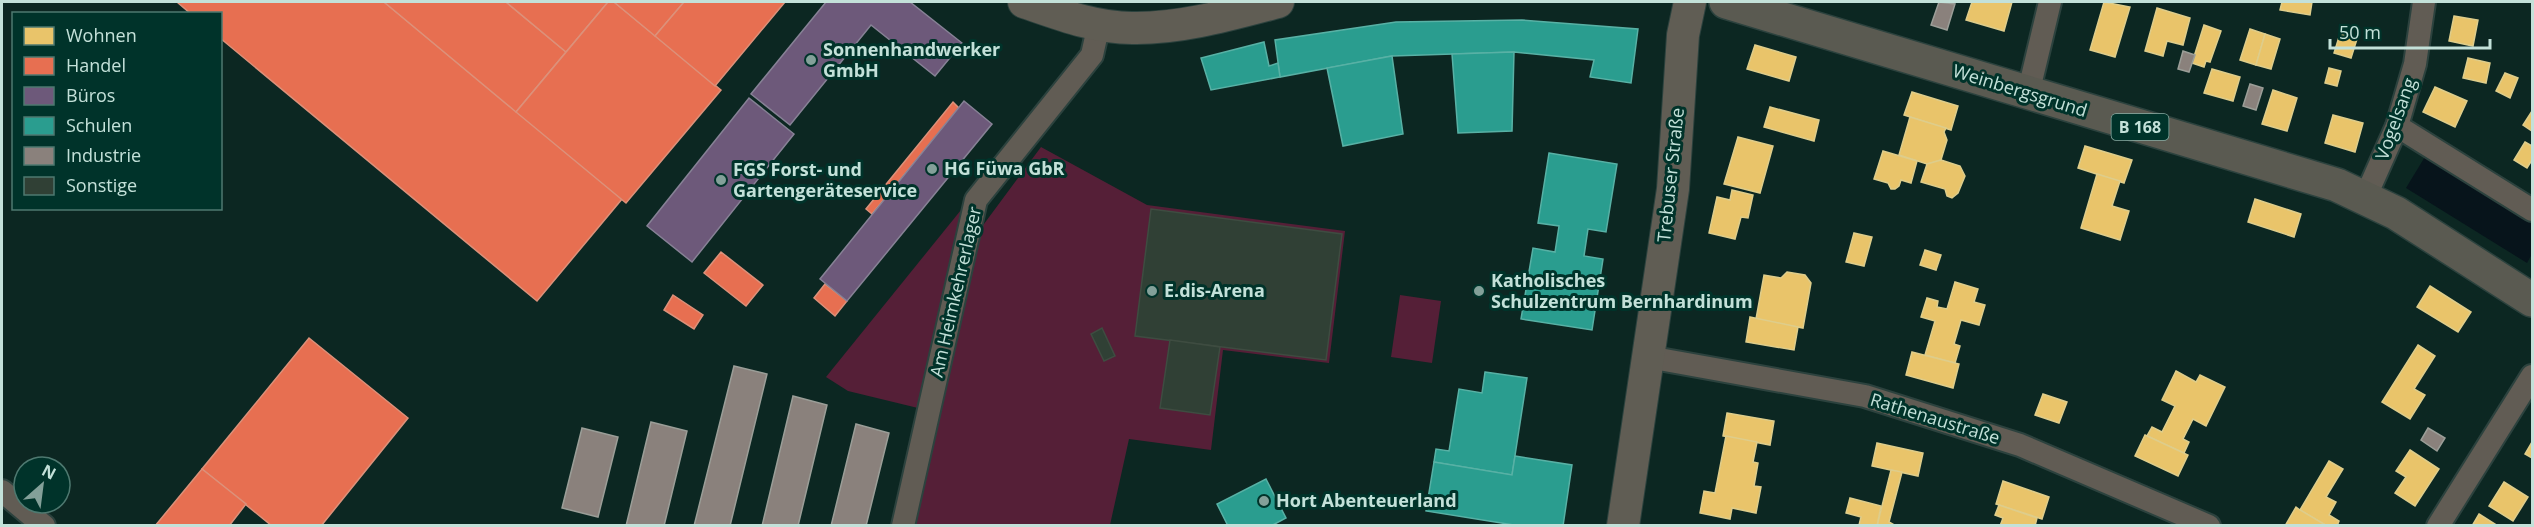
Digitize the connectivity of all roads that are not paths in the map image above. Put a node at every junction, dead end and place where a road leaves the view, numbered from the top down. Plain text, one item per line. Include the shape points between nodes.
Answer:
1 (1024, 2) edge
2 (1278, 2) edge
3 (1690, 2) edge
4 (1726, 2) edge
5 (2050, 2) edge
6 (2424, 2) edge
7 (1098, 24) junction
8 (2028, 94) junction
9 (2397, 126) junction
10 (2365, 198) junction
11 (2532, 210) edge
12 (2532, 300) edge
13 (1648, 357) junction
14 (2532, 376) edge
15 (2, 491) edge
16 (44, 525) edge
17 (903, 525) edge
18 (1623, 525) edge
19 (2209, 525) edge
20 (2438, 525) edge

1 - 7 street
2 - 7 street via 1158,28
3 - 13 street, Trebuser Straße via 1683,35 1672,189
4 - 8 main road, Weinbergsgrund / B 168
5 - 8 street
6 - 9 street, Vogelsang via 2415,64
7 - 17 street, Am Heimkehrerlager via 1092,55 976,200
8 - 10 main road, Weinbergsgrund / B 168 via 2316,178
9 - 10 street, Vogelsang
9 - 11 street
10 - 12 main road, Weinbergsgrund / B 168 via 2396,213
13 - 18 street, Trebuser Straße
13 - 19 street, Rathenaustraße via 1865,396 2020,445
14 - 20 street
15 - 16 street

